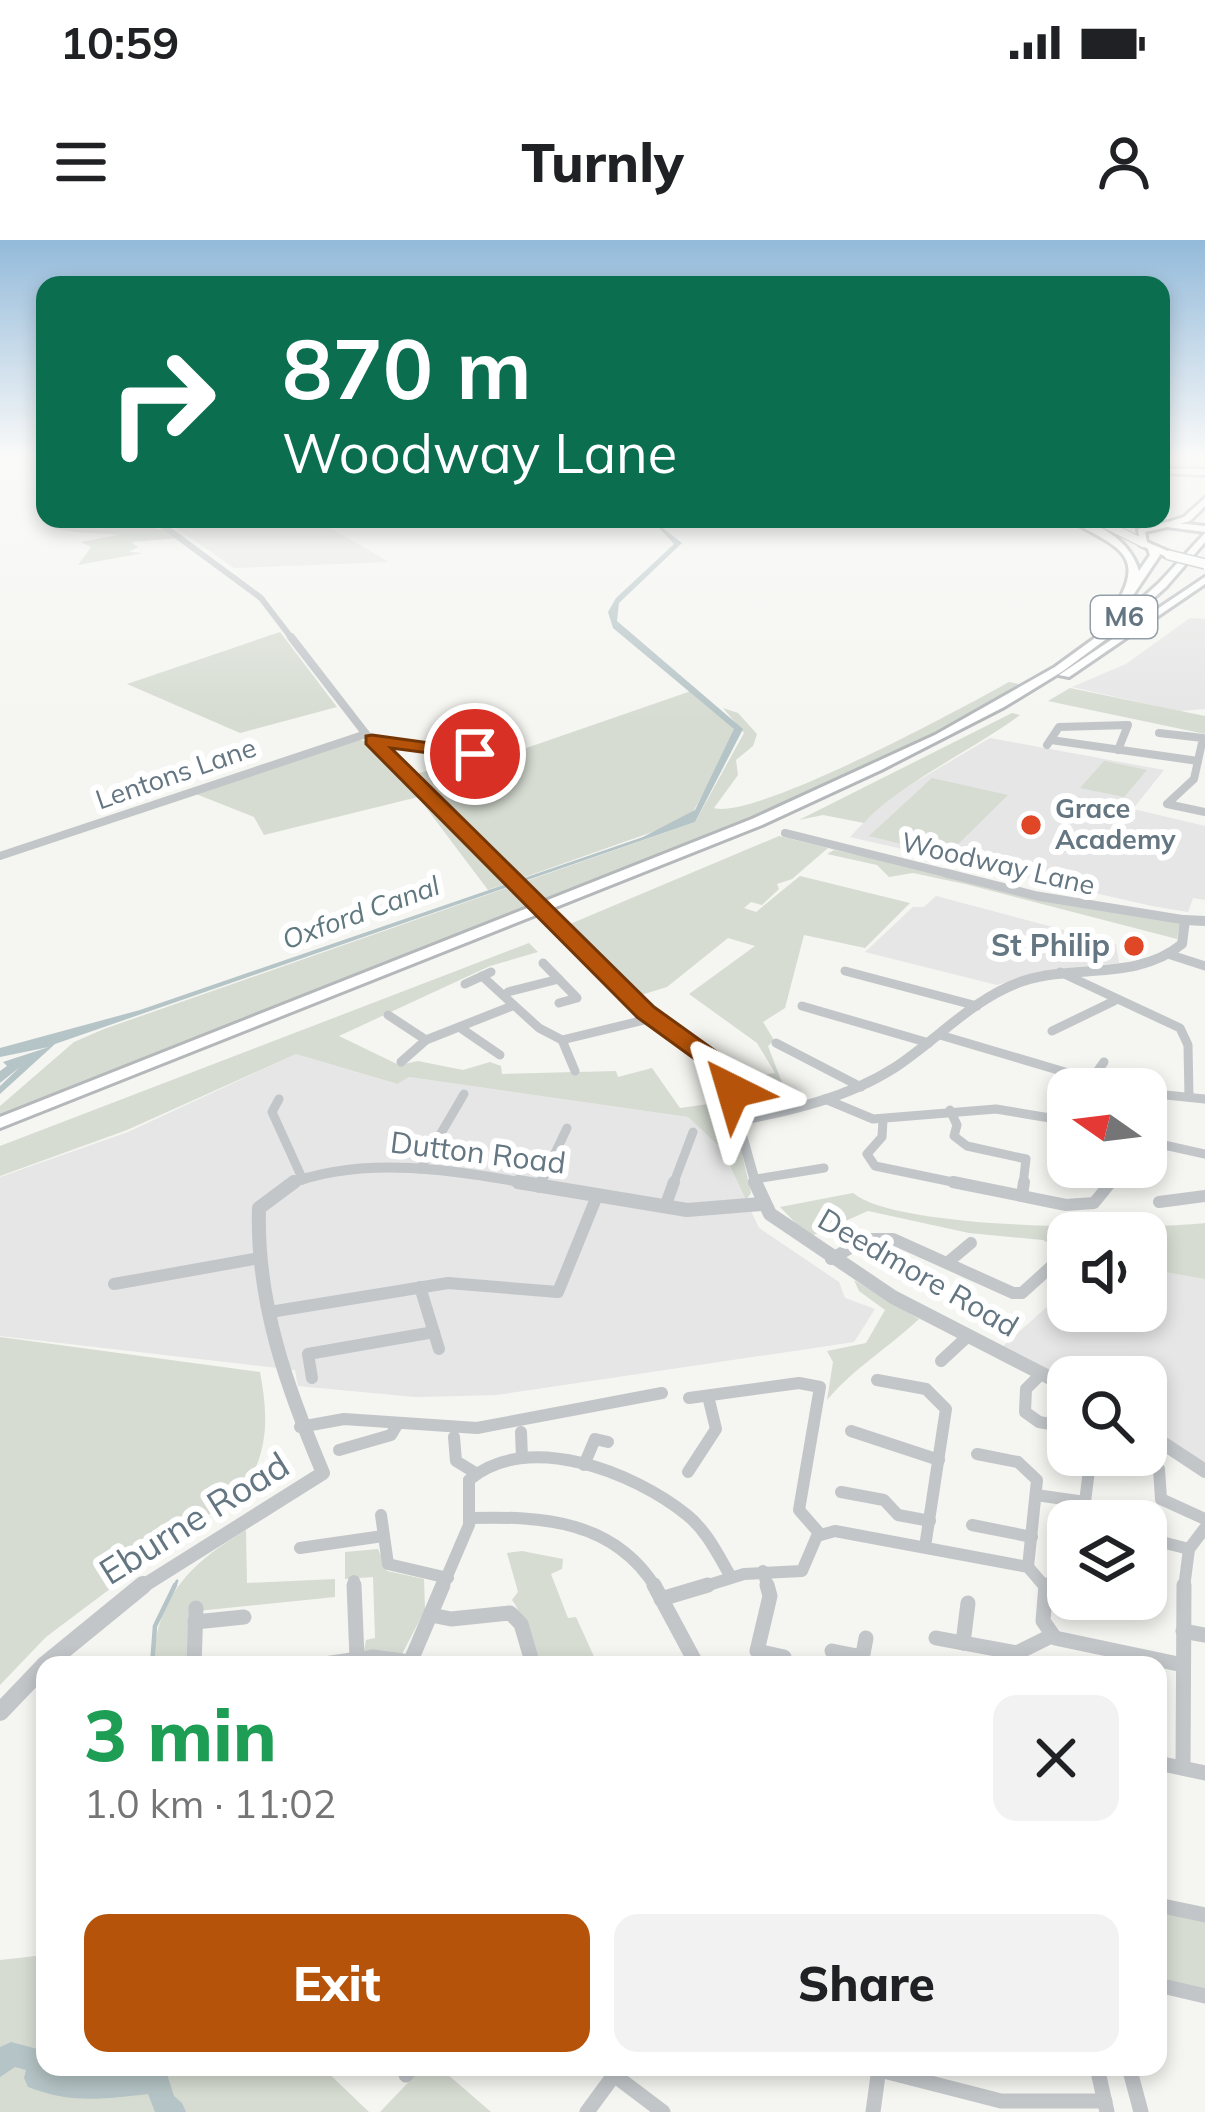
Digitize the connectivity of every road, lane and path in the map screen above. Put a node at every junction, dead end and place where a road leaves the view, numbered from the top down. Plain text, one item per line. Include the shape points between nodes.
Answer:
1 (188, 544) edge
2 (1117, 544) edge
3 (1190, 544) edge
4 (1147, 545) joint
5 (1205, 550) edge
6 (1205, 564) edge
7 (1205, 580) edge
8 (1124, 603) junction
9 (1038, 687) junction
10 (1159, 733) dead end
11 (369, 737) junction
12 (1118, 750) junction
13 (475, 754) dead end
14 (1198, 761) junction
15 (1205, 812) edge
16 (784, 833) dead end
17 (0, 856) edge
18 (1205, 919) edge
19 (1185, 920) junction
20 (1171, 955) junction
21 (543, 963) dead end
22 (1205, 965) edge
23 (844, 970) dead end
24 (1060, 971) junction
25 (559, 979) junction
26 (465, 984) dead end
27 (508, 992) junction
28 (1114, 1001) junction
29 (559, 1004) dead end
30 (512, 1006) junction
31 (802, 1006) dead end
32 (977, 1006) junction
33 (387, 1016) dead end
34 (653, 1018) junction
35 (462, 1029) junction
36 (1052, 1030) dead end
37 (940, 1035) junction
38 (426, 1040) junction
39 (562, 1040) junction
40 (776, 1043) dead end
41 (928, 1043) junction
42 (500, 1055) dead end
43 (400, 1062) dead end
44 (1104, 1062) dead end
45 (589, 1067) dead end
46 (1051, 1068) edge
47 (1100, 1068) edge
48 (861, 1087) junction
49 (464, 1094) dead end
50 (1167, 1095) edge
51 (1189, 1097) junction
52 (279, 1099) dead end
53 (825, 1099) junction
54 (1205, 1099) edge
55 (950, 1110) junction
56 (1047, 1117) edge
57 (883, 1120) junction
58 (738, 1121) junction
59 (0, 1123) edge
60 (567, 1128) dead end
61 (692, 1132) dead end
62 (0, 1135) edge
63 (1167, 1146) edge
64 (1205, 1154) edge
65 (824, 1168) dead end
66 (420, 1169) junction
67 (756, 1179) junction
68 (303, 1180) junction
69 (539, 1187) junction
70 (1105, 1188) edge
71 (598, 1196) junction
72 (1022, 1196) junction
73 (1205, 1196) edge
74 (1159, 1202) dead end
75 (760, 1204) junction
76 (664, 1207) junction
77 (971, 1243) dead end
78 (260, 1258) junction
79 (831, 1259) junction
80 (947, 1263) junction
81 (1047, 1270) edge
82 (114, 1284) dead end
83 (992, 1284) junction
84 (420, 1287) junction
85 (980, 1295) dead end
86 (270, 1312) junction
87 (434, 1332) junction
88 (968, 1336) junction
89 (439, 1349) dead end
90 (941, 1361) dead end
91 (1041, 1373) junction
92 (1047, 1376) edge
93 (312, 1378) dead end
94 (877, 1380) dead end
95 (662, 1393) dead end
96 (708, 1396) junction
97 (689, 1398) dead end
98 (1047, 1423) edge
99 (397, 1425) junction
100 (301, 1427) junction
101 (851, 1431) dead end
102 (521, 1432) dead end
103 (454, 1437) dead end
104 (608, 1442) dead end
105 (1167, 1446) edge
106 (339, 1450) dead end
107 (977, 1454) dead end
108 (522, 1458) junction
109 (939, 1460) junction
110 (584, 1465) junction
111 (1205, 1471) edge
112 (474, 1472) junction
113 (688, 1472) dead end
114 (323, 1473) joint
115 (1088, 1476) edge
116 (1160, 1476) edge
117 (841, 1492) dead end
118 (1036, 1495) junction
119 (381, 1515) dead end
120 (470, 1518) junction
121 (930, 1521) junction
122 (1205, 1524) edge
123 (972, 1526) dead end
124 (820, 1534) junction
125 (382, 1536) junction
126 (1032, 1537) junction
127 (1167, 1543) edge
128 (925, 1547) junction
129 (300, 1549) dead end
130 (1189, 1549) junction
131 (1028, 1567) junction
132 (764, 1571) junction
133 (448, 1577) junction
134 (731, 1577) junction
135 (354, 1581) dead end
136 (661, 1599) junction
137 (968, 1603) dead end
138 (431, 1615) junction
139 (244, 1616) dead end
140 (1183, 1631) junction
141 (1205, 1635) edge
142 (1052, 1636) junction
143 (936, 1637) dead end
144 (866, 1638) dead end
145 (963, 1643) junction
146 (832, 1651) dead end
147 (56, 1656) edge
148 (194, 1656) edge
149 (357, 1656) edge
150 (413, 1656) edge
151 (530, 1656) edge
152 (692, 1656) edge
153 (780, 1656) edge
154 (846, 1656) edge
155 (862, 1656) edge
156 (1142, 1656) edge
157 (1167, 1661) edge
158 (1183, 1665) junction
159 (36, 1674) edge
160 (0, 1712) edge
161 (1167, 1765) edge
162 (1183, 1768) junction
163 (1205, 1773) edge
164 (1167, 1907) edge
165 (1205, 1915) edge
166 (1167, 1987) edge
167 (1205, 1996) edge
168 (613, 2076) edge
169 (623, 2076) edge
170 (875, 2076) edge
171 (906, 2076) edge
172 (1099, 2076) edge
173 (1131, 2076) edge
174 (1106, 2107) edge
175 (586, 2112) edge
176 (663, 2112) edge
177 (873, 2112) edge
178 (1141, 2112) edge

1 - 11 street via 261,598
2 - 8 highway via 1137,577
3 - 9 highway, M6 via 1150,598
4 - 6 highway, bridge
4 - 8 highway via 1155,555
5 - 9 highway, M6 via 1160,599
7 - 9 highway
8 - 9 highway
9 - 59 highway, M6 via 758,823
9 - 62 highway, M6 via 768,827
10 - 14 street via 1202,738
11 - 13 street
11 - 17 street, Lentons Lane
11 - 34 street, bridge
12 - 12 street via 1049,742 1060,726 1128,725
12 - 14 street
14 - 15 street via 1193,781 1166,804
16 - 19 street, Woodway Lane via 1018,892
18 - 19 street, Woodway Lane
19 - 20 street via 1182,944
20 - 22 street
20 - 24 street
21 - 25 street
23 - 32 street
24 - 28 street via 1083,992
24 - 32 street
25 - 27 street
25 - 29 street via 578,998
26 - 27 street via 487,974
27 - 30 street
28 - 36 street
28 - 51 street via 1184,1031
30 - 35 street
30 - 39 street
31 - 41 street
32 - 37 street
33 - 38 street
34 - 39 street
34 - 58 street via 719,1068
35 - 38 street
35 - 42 street
37 - 41 street
37 - 46 street
38 - 43 street
39 - 45 street via 575,1069
40 - 48 street
41 - 48 street
44 - 47 street
48 - 53 street
49 - 66 street
50 - 51 street
51 - 54 street
52 - 68 street via 272,1112
53 - 57 street
53 - 58 street
55 - 56 street
55 - 57 street
55 - 72 street via 958,1141 1026,1159
57 - 72 street via 882,1137 867,1154 875,1166
58 - 67 street
60 - 69 street
61 - 76 street
63 - 64 street
65 - 67 street
66 - 68 street, Dutton Road via 373,1167
66 - 69 street, Dutton Road
67 - 75 street
68 - 78 street, Dutton Road via 259,1208
69 - 71 street, Dutton Road
70 - 72 street via 1089,1205
71 - 76 street, Dutton Road
71 - 84 street via 558,1292 467,1282
73 - 74 street
75 - 76 street, Dutton Road
75 - 79 street, Deedmore Road
77 - 80 street
78 - 82 street
78 - 86 street, Dutton Road
79 - 80 street via 883,1238
79 - 88 street, Deedmore Road
80 - 83 street
81 - 83 street via 1022,1293
83 - 85 street
84 - 86 street
84 - 87 street
86 - 100 street, Dutton Road
87 - 89 street
87 - 93 street via 308,1354
88 - 90 street
88 - 91 street, Deedmore Road
91 - 92 street, Deedmore Road
91 - 98 street via 1026,1389 1025,1412
94 - 109 street via 926,1390 945,1407
95 - 99 street via 634,1389 493,1426
96 - 97 street
96 - 113 street via 716,1429
96 - 124 street via 822,1390 799,1510
99 - 100 street via 346,1415
99 - 106 street via 391,1435 353,1437
100 - 114 street, Dutton Road
101 - 109 street
102 - 108 street
103 - 112 street via 456,1461
104 - 110 street via 595,1439
105 - 111 street
107 - 118 street via 1021,1464 1037,1480
108 - 110 street
108 - 112 street
109 - 121 street
110 - 134 street via 628,1479 685,1513
112 - 120 street
114 - 147 street, Eburne Road via 165,1567
115 - 118 street via 1085,1502
116 - 122 street via 1161,1499
117 - 121 street
118 - 126 street
119 - 125 street
120 - 133 street
120 - 136 street via 530,1517 593,1531 635,1559
121 - 128 street
122 - 130 street
123 - 126 street
124 - 128 street
124 - 132 street via 802,1571
125 - 129 street
125 - 133 street via 388,1564
126 - 131 street
127 - 130 street
128 - 131 street
130 - 140 street
131 - 142 street via 1046,1585 1043,1621
132 - 134 street
132 - 153 street via 770,1596 757,1651
133 - 138 street
134 - 136 street
135 - 149 street
136 - 152 street
137 - 145 street
138 - 150 street
138 - 151 street via 510,1613
139 - 148 street via 195,1615
140 - 141 street
140 - 158 street
142 - 145 street via 1017,1653
142 - 156 street
143 - 145 street
144 - 155 street
146 - 154 street
157 - 158 street
158 - 162 street
159 - 160 street, Eburne Road
161 - 162 street
162 - 163 street
164 - 165 street
166 - 167 street
168 - 175 street
169 - 176 street
170 - 177 street
171 - 174 street via 1001,2101
172 - 174 street
173 - 178 street

